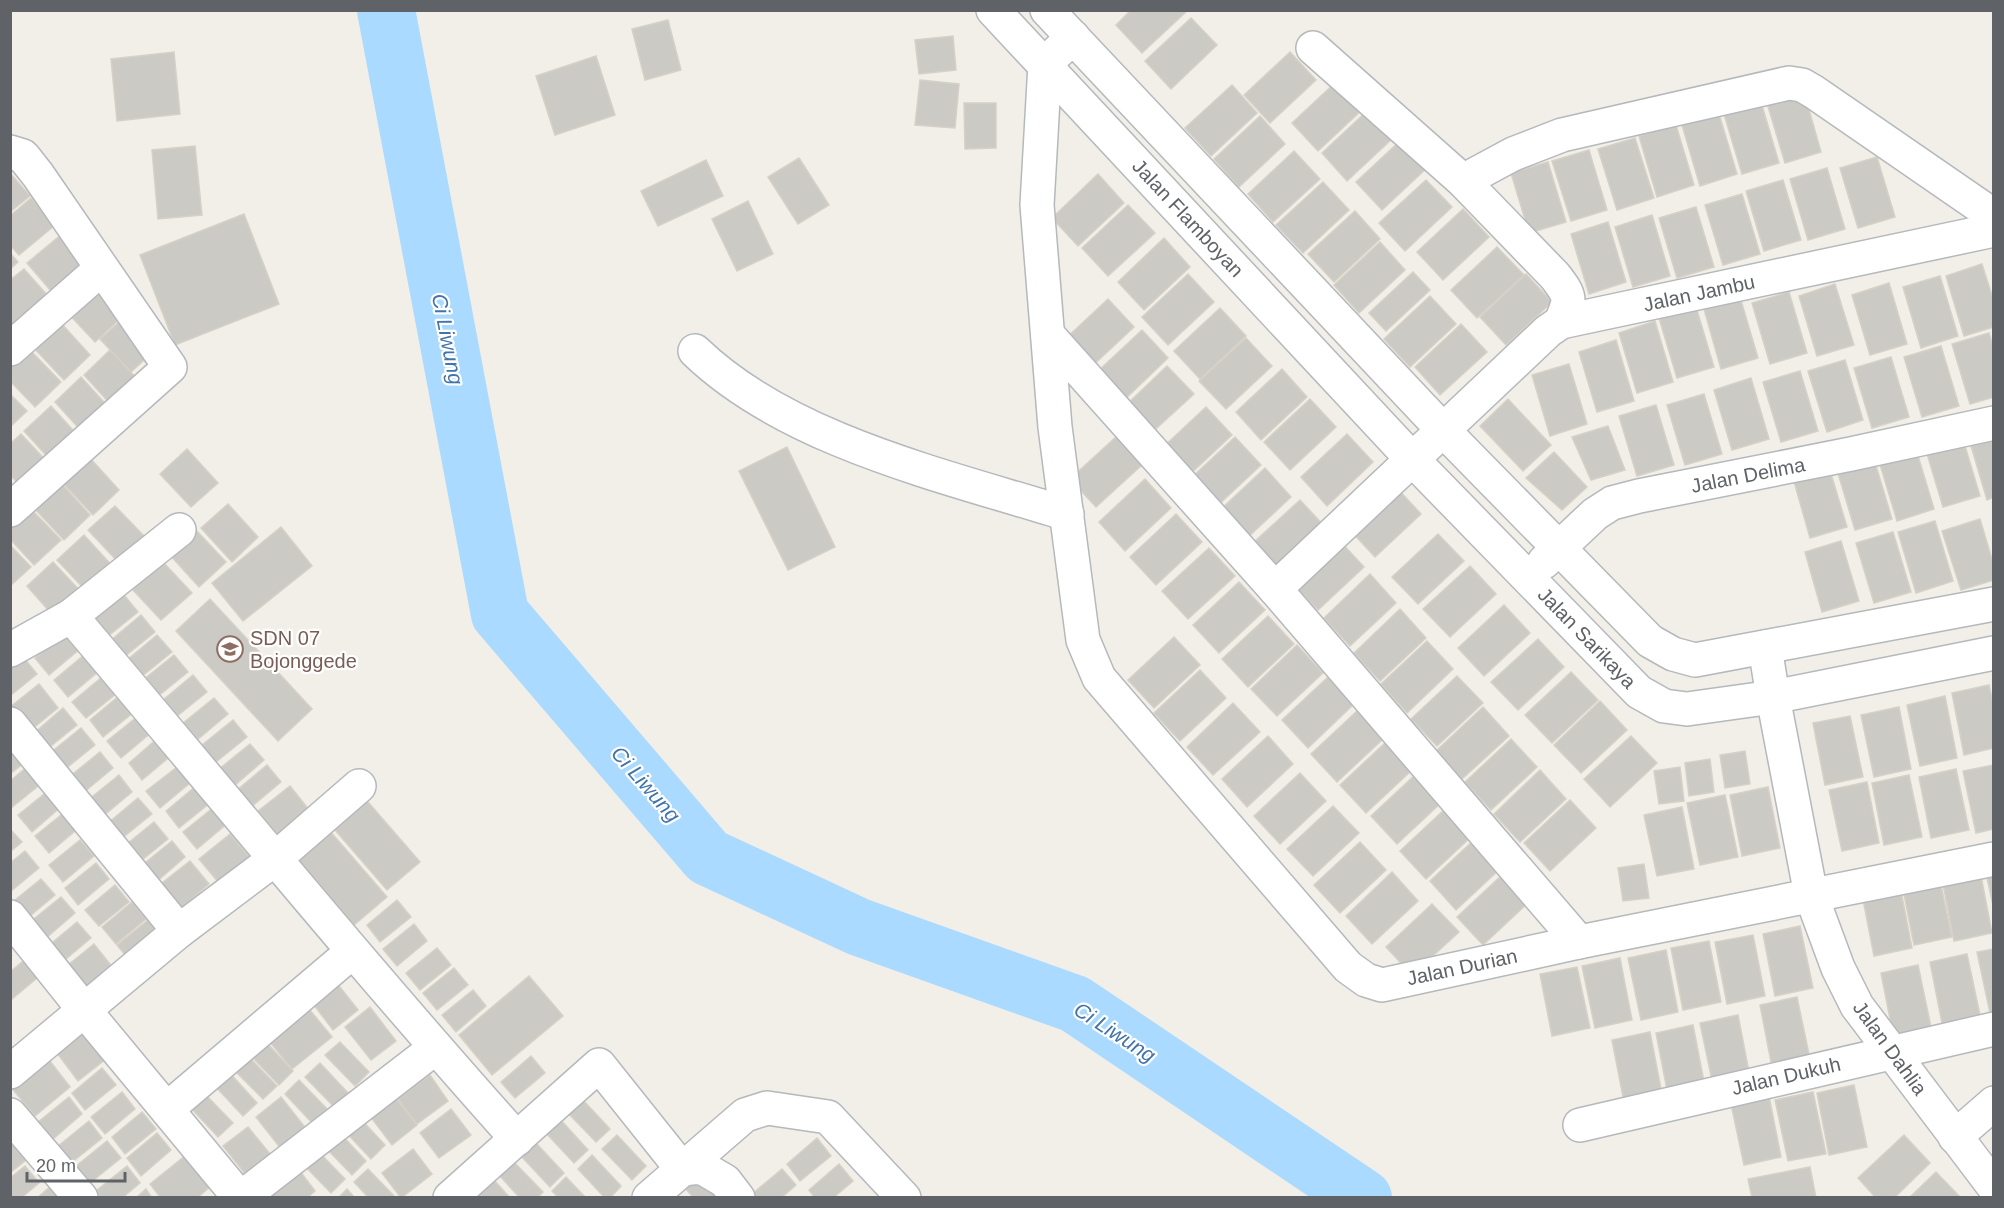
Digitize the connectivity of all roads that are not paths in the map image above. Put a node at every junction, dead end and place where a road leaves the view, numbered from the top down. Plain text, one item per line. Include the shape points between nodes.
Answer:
1 (993, 10) edge
2 (1047, 10) edge
3 (1072, 37) junction
4 (1313, 48) dead end
5 (1045, 64) junction
6 (10, 152) edge
7 (1463, 181) junction
8 (1994, 216) edge
9 (1994, 230) edge
10 (101, 269) junction
11 (1561, 322) junction
12 (1048, 335) junction
13 (10, 349) edge
14 (695, 351) dead end
15 (1994, 423) edge
16 (1382, 427) joint
17 (1443, 430) junction
18 (1412, 459) junction
19 (10, 510) edge
20 (1067, 514) junction
21 (179, 530) dead end
22 (1559, 547) junction
23 (1527, 577) junction
24 (1275, 589) junction
25 (1994, 604) edge
26 (71, 616) junction
27 (1765, 647) junction
28 (10, 650) edge
29 (1994, 653) edge
30 (1773, 697) junction
31 (10, 724) edge
32 (359, 786) dead end
33 (276, 858) junction
34 (1994, 859) edge
35 (1811, 895) junction
36 (10, 917) edge
37 (179, 931) junction
38 (1579, 942) junction
39 (352, 952) junction
40 (85, 1011) junction
41 (1994, 1029) edge
42 (435, 1048) junction
43 (1890, 1052) junction
44 (10, 1072) edge
45 (1994, 1103) edge
46 (167, 1109) junction
47 (10, 1115) edge
48 (1580, 1125) dead end
49 (1955, 1137) junction
50 (517, 1139) junction
51 (682, 1169) junction
52 (1994, 1187) edge
53 (81, 1197) edge
54 (240, 1197) edge
55 (450, 1197) edge
56 (649, 1197) edge
57 (738, 1197) edge
58 (904, 1197) edge

1 - 5 street, Jalan Flamboyan
2 - 3 street
3 - 5 street
3 - 17 street
4 - 7 street
5 - 12 street, Jalan Durian via 1037,205
5 - 16 street, Jalan Flamboyan
6 - 10 street via 23,156 38,175
7 - 8 street via 1513,154 1562,135 1789,83 1814,92
7 - 11 street via 1568,292
9 - 11 street, Jalan Jambu
10 - 13 street
10 - 19 street via 170,367
11 - 17 street, Jalan Jambu
12 - 20 street, Jalan Durian
12 - 24 street
14 - 20 street via 743,389 830,436
15 - 22 street, Jalan Delima via 1612,503
16 - 18 street, Jalan Sarikaya
17 - 18 street, Jalan Jambu
17 - 22 street
18 - 23 street, Jalan Sarikaya
18 - 24 street, Jalan Jambu
20 - 38 street, Jalan Durian via 1083,640 1099,678 1348,967 1366,980 1382,985
21 - 26 street
22 - 23 street, Jalan Delima
22 - 27 street via 1650,641 1673,654 1695,660
23 - 30 street, Jalan Sarikaya via 1639,692 1664,706 1687,709
24 - 38 street
25 - 27 street
26 - 28 street
26 - 33 street
27 - 30 street, Jalan Dahlia
29 - 30 street, Jalan Sarikaya
30 - 35 street, Jalan Dahlia
31 - 37 street
32 - 33 street
33 - 37 street
33 - 39 street
34 - 35 street, Jalan Durian
35 - 38 street, Jalan Durian
35 - 43 street, Jalan Dahlia via 1852,996
36 - 40 street
37 - 40 street
39 - 42 street
39 - 46 street
40 - 44 street
40 - 46 street
41 - 43 street, Jalan Dukuh
42 - 50 street
42 - 54 street
43 - 48 street, Jalan Dukuh
43 - 49 street, Jalan Dahlia
45 - 49 street
46 - 54 street
47 - 53 street
49 - 52 street, Jalan Dahlia
50 - 51 street via 599,1065
50 - 55 street
51 - 56 street
51 - 57 street via 701,1167 724,1181
51 - 58 street via 745,1115 767,1108 828,1117

